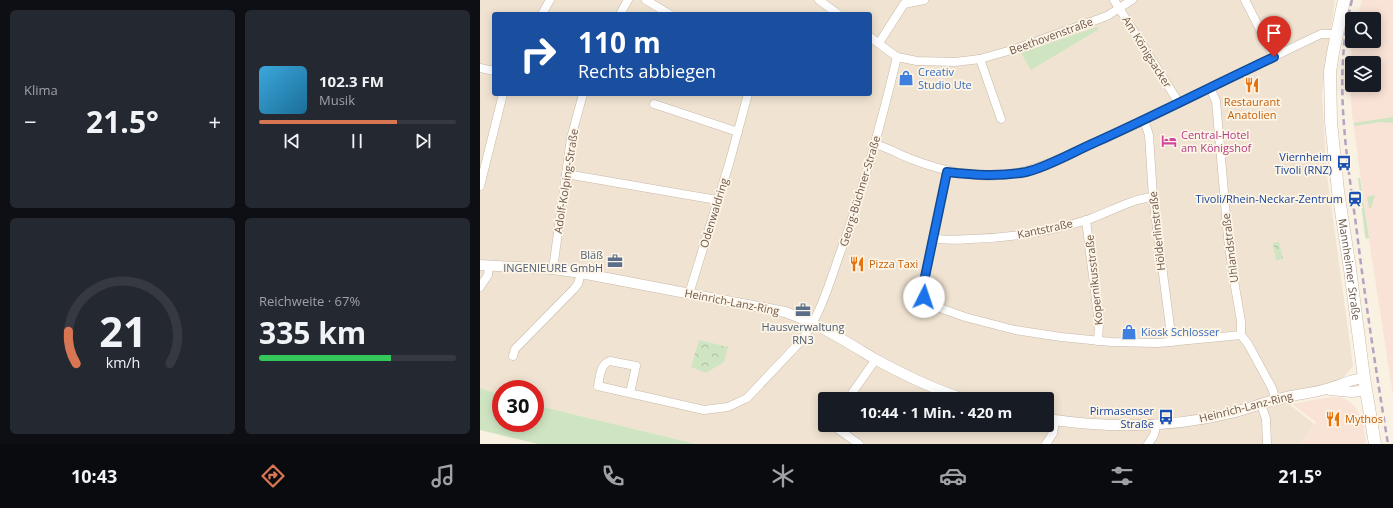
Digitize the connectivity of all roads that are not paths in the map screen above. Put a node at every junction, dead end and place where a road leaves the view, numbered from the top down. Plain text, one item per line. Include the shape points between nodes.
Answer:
1 (550, 0) edge
2 (628, 0) edge
3 (646, 0) edge
4 (818, 0) edge
5 (924, 0) edge
6 (1114, 0) edge
7 (1132, 0) edge
8 (1245, 0) edge
9 (1344, 0) edge
10 (1120, 8) junction
11 (543, 12) edge
12 (621, 12) edge
13 (666, 12) edge
14 (835, 12) edge
15 (1336, 34) junction
16 (872, 39) edge
17 (879, 44) junction
18 (897, 57) junction
19 (1274, 57) junction
20 (980, 59) junction
21 (480, 68) edge
22 (492, 71) edge
23 (1210, 88) junction
24 (502, 96) edge
25 (581, 96) edge
26 (747, 96) edge
27 (654, 104) dead end
28 (1179, 104) junction
29 (1001, 119) dead end
30 (1144, 120) junction
31 (738, 132) junction
32 (875, 144) junction
33 (947, 172) junction
34 (566, 174) junction
35 (480, 186) edge
36 (1153, 197) junction
37 (717, 200) junction
38 (1086, 220) junction
39 (934, 238) junction
40 (484, 265) edge
41 (553, 269) junction
42 (581, 273) junction
43 (480, 287) edge
44 (689, 294) junction
45 (813, 323) junction
46 (1241, 335) junction
47 (1098, 341) junction
48 (1172, 342) junction
49 (513, 356) dead end
50 (876, 359) junction
51 (1364, 378) junction
52 (1326, 389) junction
53 (1366, 390) junction
54 (853, 392) edge
55 (945, 392) edge
56 (630, 393) junction
57 (1276, 400) junction
58 (1261, 404) junction
59 (1054, 420) edge
60 (1156, 424) junction
61 (842, 432) edge
62 (1053, 432) edge
63 (859, 444) edge
64 (1046, 444) edge
65 (1148, 444) edge
66 (1267, 444) edge
67 (1375, 444) edge

1 - 11 street
2 - 12 street
3 - 13 street
4 - 14 street
5 - 17 street via 904,4
6 - 10 street, Am Königsacker
7 - 10 street, Beethovenstraße
8 - 19 street
9 - 15 main road, Mannheimer Straße
10 - 20 street, Beethovenstraße via 1100,19 1008,52
10 - 28 street, Am Königsacker
15 - 19 street via 1321,34
15 - 51 main road, Mannheimer Straße via 1330,72 1331,122
16 - 17 street, Beethovenstraße
17 - 18 street, Beethovenstraße
18 - 20 street, Beethovenstraße via 930,62
18 - 32 street, Georg-Büchner-Straße
19 - 23 street
20 - 29 street
21 - 22 street
23 - 28 street
23 - 46 street, Uhlandstraße via 1216,101 1228,238
24 - 35 street
25 - 34 street, Adolf-Kolping-Straße
26 - 31 street, Odenwaldring
27 - 31 street
28 - 30 street
30 - 33 street via 1028,171 988,176
30 - 36 street, Hölderlinstraße via 1149,135
31 - 37 street, Odenwaldring
32 - 33 street
32 - 45 street, Georg-Büchner-Straße via 859,200
33 - 39 street
34 - 37 street
34 - 41 street, Adolf-Kolping-Straße
36 - 38 street, Kantstraße via 1138,200
36 - 48 street, Hölderlinstraße
37 - 44 street, Odenwaldring
38 - 39 street, Kantstraße via 998,238
38 - 47 street, Kopernikusstraße via 1099,324
39 - 47 street via 922,291 929,304 965,317 1016,330
40 - 41 street, Heinrich-Lanz-Ring
40 - 43 street via 488,275
41 - 42 street, Heinrich-Lanz-Ring
42 - 44 street, Heinrich-Lanz-Ring
42 - 49 street via 578,284 515,349
44 - 45 street, Heinrich-Lanz-Ring via 779,311
45 - 50 street, Heinrich-Lanz-Ring
45 - 56 street, Georg-Büchner-Straße via 802,340 747,398 728,407 704,410
46 - 48 street
46 - 57 street via 1272,388
47 - 48 street
50 - 54 street
50 - 55 street, Heinrich-Lanz-Ring via 925,385
51 - 52 street, Heinrich-Lanz-Ring
51 - 53 main road, Mannheimer Straße
52 - 53 street, Heinrich-Lanz-Ring via 1352,392
52 - 57 street, Heinrich-Lanz-Ring
53 - 67 main road, Mannheimer Straße
56 - 56 street, Georg-Büchner-Straße via 598,386 606,362 636,366
57 - 58 street, Heinrich-Lanz-Ring
58 - 60 street, Heinrich-Lanz-Ring via 1218,416
58 - 66 street via 1266,419
59 - 60 street, Heinrich-Lanz-Ring via 1095,425
60 - 65 street via 1156,431
61 - 63 street
62 - 64 street

